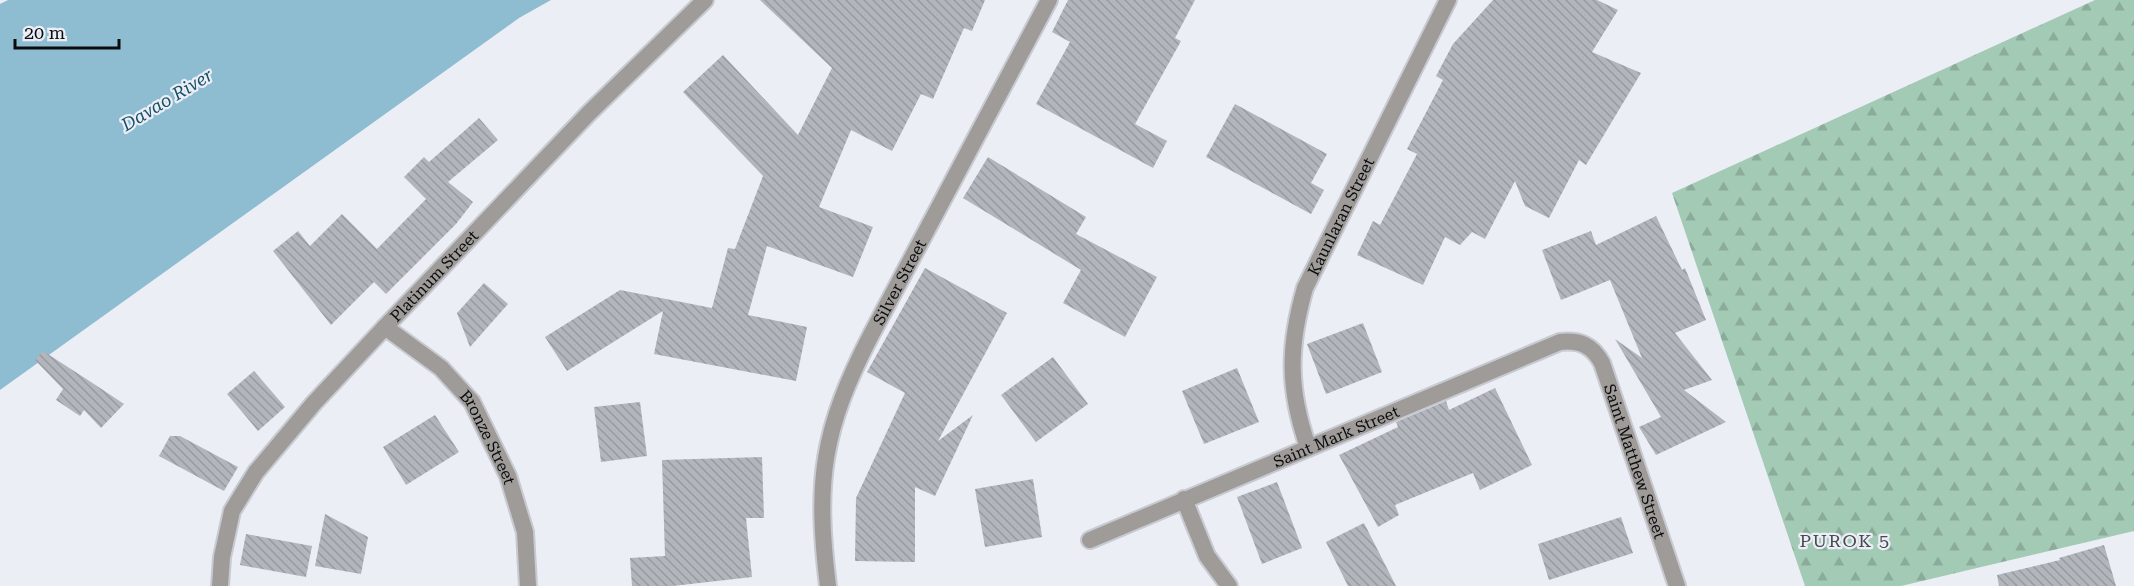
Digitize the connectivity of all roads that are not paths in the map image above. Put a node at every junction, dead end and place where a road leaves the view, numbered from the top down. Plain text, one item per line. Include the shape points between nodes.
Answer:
1 (705, 0) edge
2 (1049, 0) edge
3 (1448, 0) edge
4 (385, 327) junction
5 (1584, 343) joint
6 (1308, 447) junction
7 (1184, 499) junction
8 (1090, 540) dead end
9 (220, 586) edge
10 (528, 586) edge
11 (828, 586) edge
12 (1228, 586) edge
13 (1677, 586) edge

1 - 4 street, Platinum Street via 589,113
2 - 11 street, Silver Street via 871,335 835,414 821,492
3 - 6 street, Kaunlaran Street via 1305,288 1294,326 1291,360 1297,416
4 - 9 street, Platinum Street via 256,472 232,511
4 - 10 street, Bronze Street via 441,368 472,402 511,487 525,532
5 - 6 street, Saint Mark Street via 1560,342
5 - 13 street, Saint Matthew Street via 1602,363
6 - 7 street, Saint Mark Street
7 - 8 street, Saint Mark Street
7 - 12 street via 1207,556

